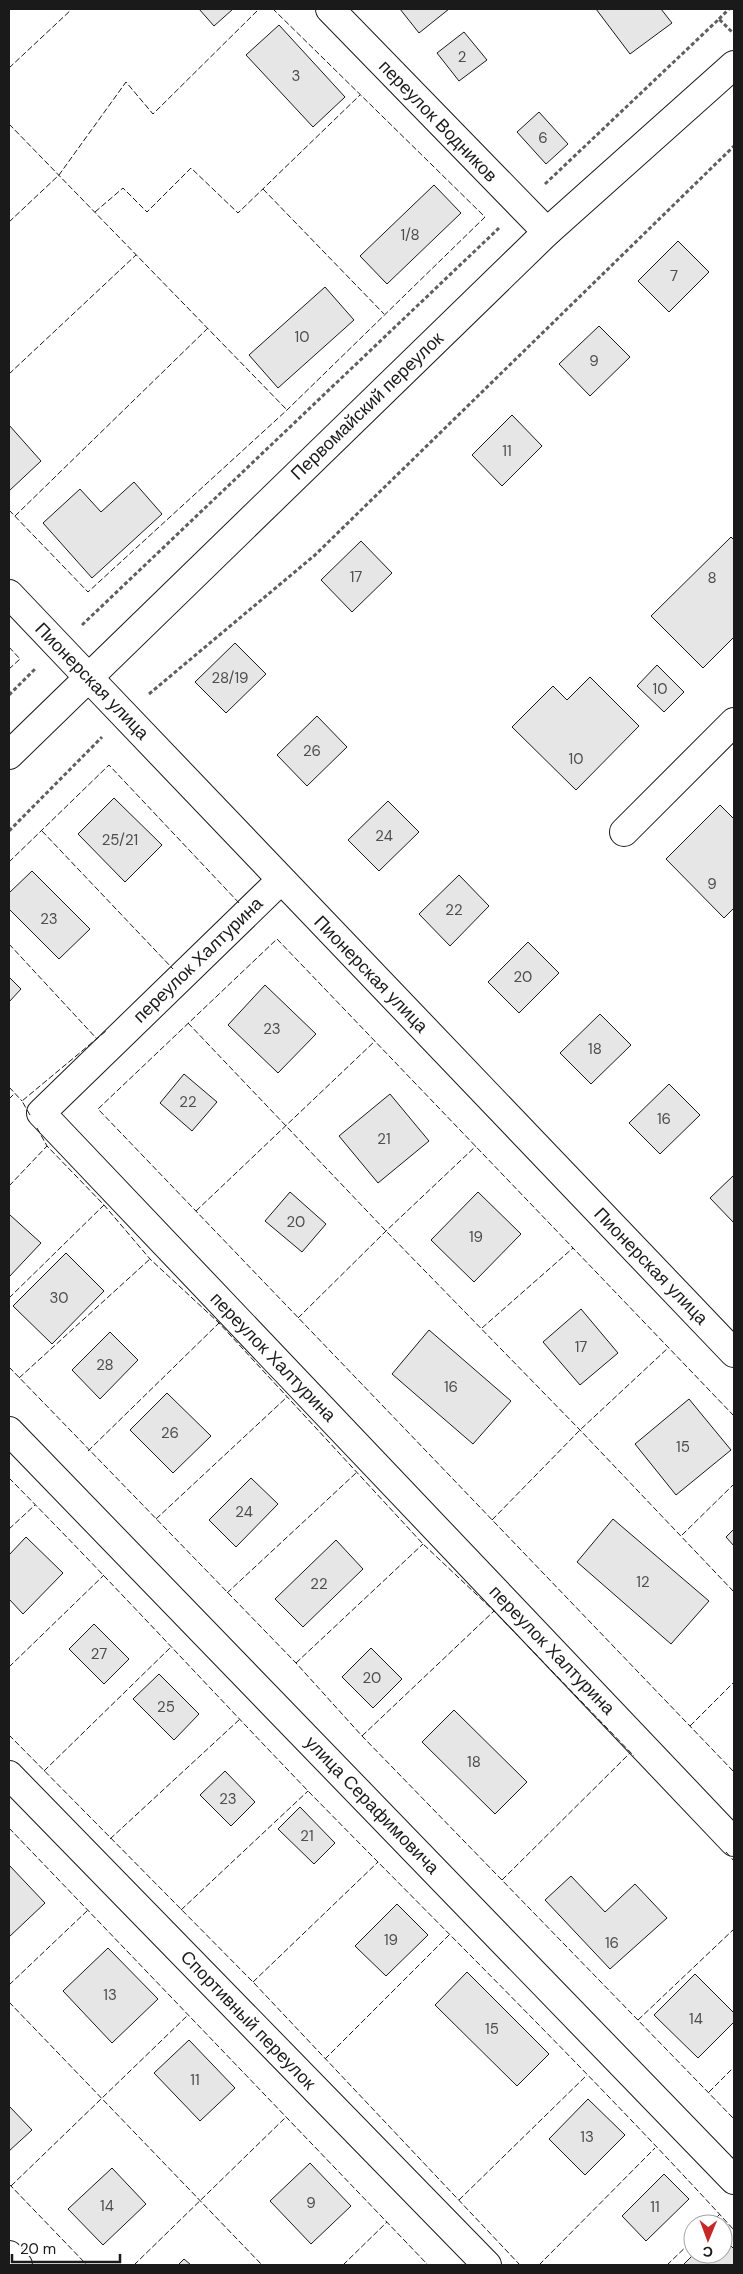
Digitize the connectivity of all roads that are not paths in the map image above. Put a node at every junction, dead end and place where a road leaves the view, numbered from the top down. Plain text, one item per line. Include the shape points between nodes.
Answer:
1 (330, 9) edge
2 (734, 65) edge
3 (546, 232) junction
4 (9, 594) edge
5 (88, 676) junction
6 (734, 722) edge
7 (9, 755) edge
8 (624, 832) dead end
9 (281, 880) junction
10 (734, 1353) edge
11 (9, 1431) edge
12 (9, 1775) edge
13 (734, 1842) edge
14 (734, 2180) edge
15 (9, 2256) edge
16 (18, 2265) edge
17 (487, 2265) edge

1 - 3 street, переулок Водников
2 - 3 street, Первомайский переулок
3 - 5 street, Первомайский переулок
4 - 5 street, Пионерская улица
5 - 7 street, Первомайский переулок
5 - 9 street, Пионерская улица via 116,723
6 - 8 street
9 - 10 street, Пионерская улица
9 - 13 street, переулок Халтурина via 41,1113
11 - 14 street, улица Серафимовича
12 - 17 street, Спортивный переулок
15 - 16 street

